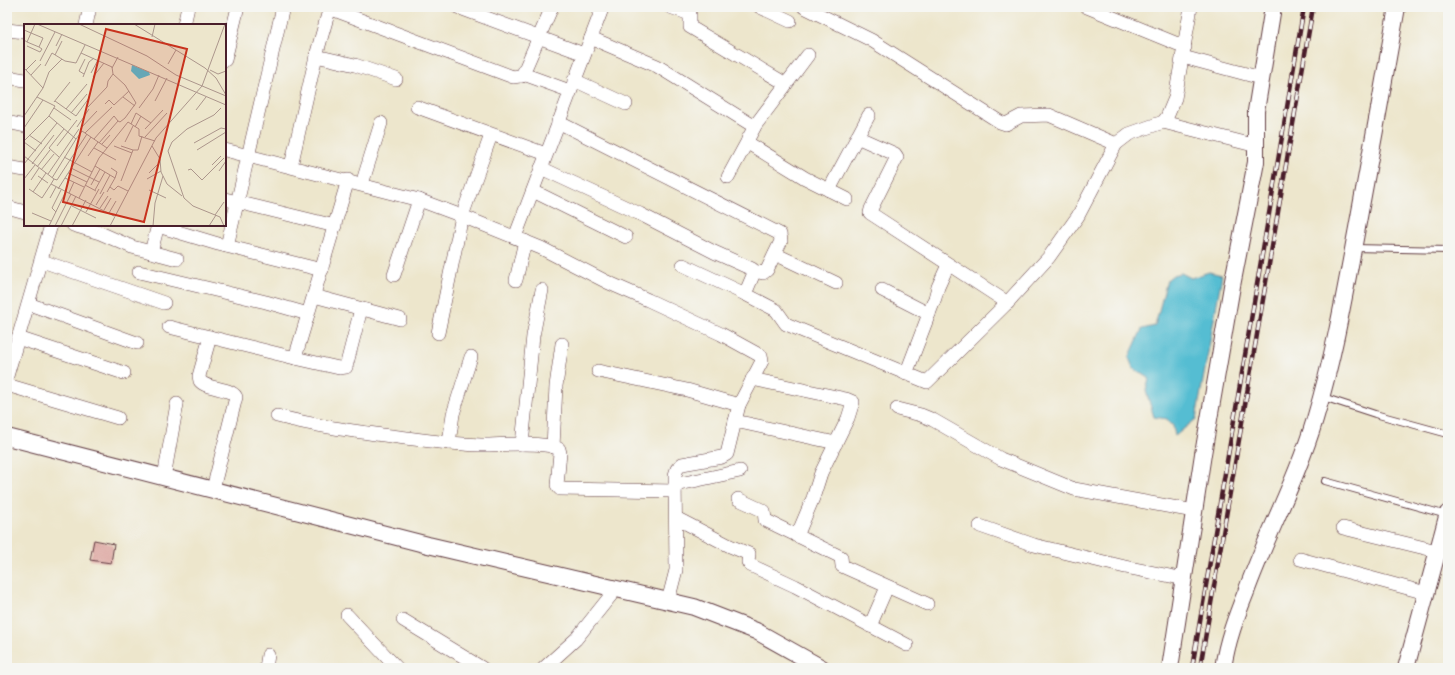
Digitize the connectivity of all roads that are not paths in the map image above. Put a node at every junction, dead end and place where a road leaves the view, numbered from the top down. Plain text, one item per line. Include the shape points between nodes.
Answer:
1 (90, 7) edge
2 (188, 7) edge
3 (238, 7) edge
4 (283, 7) edge
5 (328, 7) edge
6 (457, 7) edge
7 (552, 7) edge
8 (670, 7) edge
9 (760, 7) edge
10 (804, 7) edge
11 (1087, 7) edge
12 (1191, 7) edge
13 (1273, 7) edge
14 (1397, 7) edge
15 (600, 8) edge
16 (790, 21) dead end
17 (86, 24) edge
18 (184, 24) edge
19 (7, 30) edge
20 (24, 32) edge
21 (538, 37) junction
22 (591, 38) junction
23 (1184, 52) junction
24 (584, 54) junction
25 (808, 55) dead end
26 (226, 56) edge
27 (316, 56) junction
28 (522, 76) junction
29 (7, 77) edge
30 (1261, 78) junction
31 (396, 79) dead end
32 (24, 80) edge
33 (786, 84) junction
34 (572, 86) junction
35 (626, 104) dead end
36 (417, 106) dead end
37 (869, 115) dead end
38 (7, 122) edge
39 (558, 122) junction
40 (1163, 122) junction
41 (381, 123) dead end
42 (24, 126) edge
43 (754, 127) junction
44 (491, 135) junction
45 (857, 137) junction
46 (748, 142) junction
47 (1116, 144) junction
48 (1257, 146) junction
49 (226, 150) edge
50 (546, 154) junction
51 (248, 156) junction
52 (291, 166) junction
53 (7, 167) edge
54 (541, 168) junction
55 (24, 170) edge
56 (728, 178) dead end
57 (348, 180) junction
58 (362, 184) junction
59 (829, 190) junction
60 (533, 191) junction
61 (847, 199) dead end
62 (231, 200) edge
63 (419, 200) junction
64 (7, 207) edge
65 (24, 212) edge
66 (462, 216) junction
67 (51, 226) edge
68 (76, 226) edge
69 (158, 226) edge
70 (335, 226) junction
71 (626, 237) dead end
72 (520, 239) junction
73 (227, 246) junction
74 (1353, 248) junction
75 (1448, 250) edge
76 (151, 252) junction
77 (775, 254) junction
78 (177, 259) dead end
79 (42, 261) junction
80 (948, 264) junction
81 (683, 265) dead end
82 (322, 270) junction
83 (139, 272) dead end
84 (754, 272) junction
85 (394, 274) dead end
86 (516, 280) dead end
87 (836, 283) dead end
88 (542, 290) dead end
89 (882, 290) dead end
90 (745, 294) junction
91 (314, 296) junction
92 (164, 303) dead end
93 (1008, 303) junction
94 (29, 304) junction
95 (361, 309) junction
96 (308, 314) junction
97 (929, 314) junction
98 (400, 319) dead end
99 (169, 327) dead end
100 (438, 333) dead end
101 (210, 337) junction
102 (18, 338) junction
103 (137, 343) dead end
104 (562, 344) dead end
105 (471, 356) dead end
106 (295, 358) junction
107 (598, 371) dead end
108 (124, 373) dead end
109 (906, 374) junction
110 (7, 376) edge
111 (752, 379) junction
112 (7, 386) edge
113 (1321, 397) junction
114 (177, 404) dead end
115 (739, 405) junction
116 (897, 409) dead end
117 (277, 416) dead end
118 (118, 418) dead end
119 (735, 421) junction
120 (1448, 434) edge
121 (7, 437) edge
122 (449, 443) junction
123 (836, 443) junction
124 (522, 444) junction
125 (553, 447) junction
126 (740, 471) dead end
127 (164, 477) junction
128 (1325, 481) dead end
129 (675, 488) junction
130 (214, 489) junction
131 (738, 499) dead end
132 (1194, 511) junction
133 (1448, 514) edge
134 (676, 518) junction
135 (980, 526) dead end
136 (1343, 528) dead end
137 (797, 536) junction
138 (1437, 551) junction
139 (1300, 559) dead end
140 (1185, 579) junction
141 (887, 586) junction
142 (616, 589) junction
143 (1426, 593) junction
144 (668, 601) junction
145 (927, 604) dead end
146 (347, 616) dead end
147 (403, 620) dead end
148 (870, 626) junction
149 (908, 645) dead end
150 (268, 655) dead end
151 (266, 668) edge
152 (397, 668) edge
153 (482, 668) edge
154 (544, 668) edge
155 (822, 668) edge
156 (1170, 668) edge
157 (1223, 668) edge
158 (1406, 668) edge

1 - 17 street
2 - 18 street
3 - 26 street
4 - 51 street
5 - 27 street
5 - 28 street via 513,77
6 - 21 street
7 - 21 street
8 - 33 street via 690,14 689,26 692,28
9 - 16 street
10 - 47 street via 871,40 1000,122 1006,124 1021,116 1049,115
11 - 23 street
12 - 23 street
13 - 30 street
14 - 74 street
15 - 22 street
19 - 20 street
21 - 24 street
21 - 28 street
22 - 24 street
22 - 43 street via 657,66
23 - 30 street
23 - 40 street via 1172,108
24 - 34 street
25 - 33 street
27 - 31 street via 355,65
27 - 52 street
28 - 34 street
29 - 32 street
30 - 48 street via 1256,111
33 - 43 street
34 - 35 street
34 - 39 street
36 - 44 street
37 - 45 street
38 - 42 street
39 - 50 street
39 - 77 street via 776,232 781,238
40 - 47 street via 1129,134
40 - 48 street
41 - 58 street
43 - 46 street
44 - 50 street
44 - 66 street
45 - 59 street
45 - 80 street via 897,157 870,213
46 - 56 street
46 - 59 street
47 - 93 street via 1078,216 1054,252
48 - 132 street
49 - 51 street
50 - 54 street
51 - 52 street
51 - 62 street
52 - 57 street
53 - 55 street
54 - 60 street
54 - 84 street via 640,214
57 - 58 street
57 - 70 street
58 - 63 street
59 - 61 street
60 - 71 street
60 - 72 street
62 - 70 street
62 - 73 street
63 - 66 street
63 - 85 street
64 - 65 street
66 - 72 street
66 - 100 street
67 - 79 street
68 - 76 street
69 - 73 street
69 - 76 street
70 - 82 street
72 - 86 street
72 - 111 street via 759,354 762,361
73 - 82 street
74 - 75 lane
74 - 113 street via 1344,306
76 - 78 street
77 - 84 street via 765,272
77 - 87 street
79 - 92 street
79 - 94 street
80 - 93 street
80 - 97 street
81 - 90 street
82 - 91 street
83 - 96 street
84 - 90 street
88 - 124 street via 530,359
89 - 97 street
90 - 109 street via 778,312 786,324
91 - 95 street
91 - 96 street
93 - 109 street via 929,381 925,382
94 - 102 street
94 - 103 street
95 - 98 street
95 - 106 street via 346,367 339,368
96 - 106 street
97 - 109 street
99 - 101 street
101 - 106 street
101 - 130 street via 199,376 200,381 232,393 236,397
102 - 108 street
102 - 110 street
104 - 125 street via 556,386
105 - 122 street via 453,414
107 - 115 street via 671,386
111 - 115 street
111 - 123 street via 852,401 853,405
112 - 118 street
113 - 120 lane
113 - 157 street via 1301,459 1238,613 1229,638
114 - 127 street
115 - 119 street
116 - 132 street via 926,416 1001,459 1074,489
117 - 122 street via 322,427
119 - 123 street
119 - 129 street via 727,454 682,464 677,469
121 - 127 street
122 - 124 street
123 - 137 street via 821,473
124 - 125 street
125 - 129 street via 559,449 560,453 557,485 560,489
126 - 129 street
127 - 130 street
128 - 133 lane
129 - 134 street
130 - 142 street via 428,545
131 - 137 street via 763,510 765,520
132 - 140 street
133 - 138 street
134 - 144 street via 676,570
134 - 148 street via 749,554 750,565
135 - 140 street via 1041,547
136 - 138 street
137 - 141 street via 842,557 842,566
138 - 143 street
139 - 143 street
140 - 156 street
141 - 145 street
141 - 148 street
142 - 144 street
142 - 154 street via 576,639
143 - 158 street
144 - 155 street via 694,607 756,631
146 - 152 street
147 - 153 street
148 - 149 street
150 - 151 street

